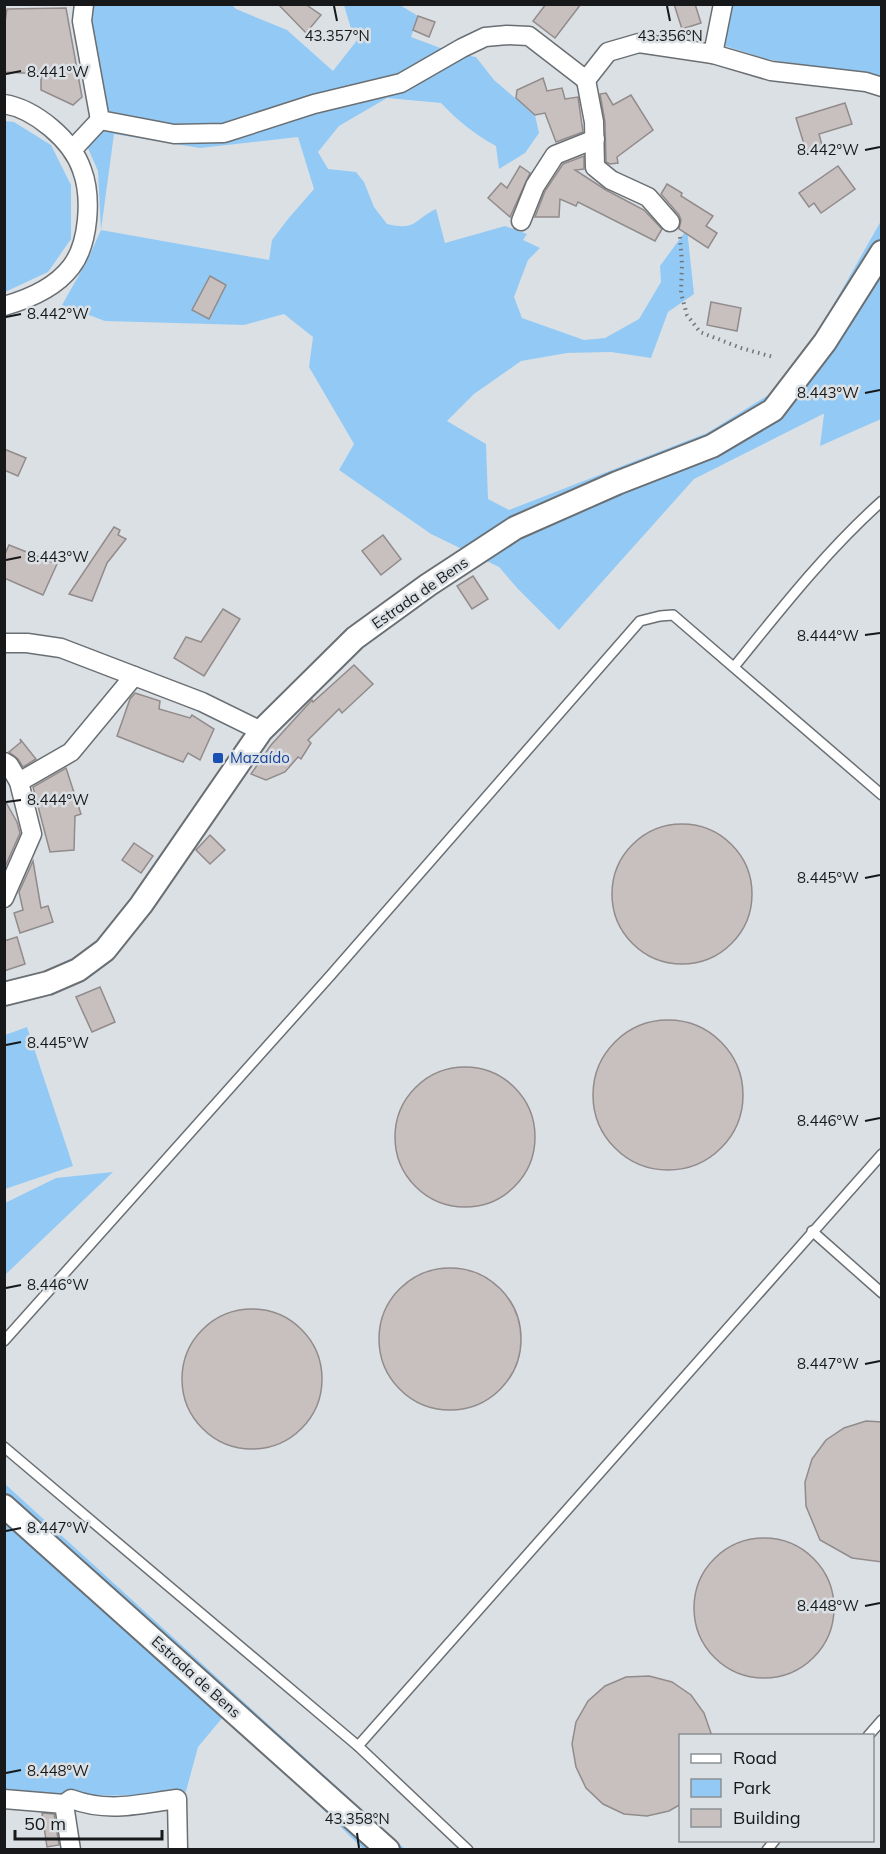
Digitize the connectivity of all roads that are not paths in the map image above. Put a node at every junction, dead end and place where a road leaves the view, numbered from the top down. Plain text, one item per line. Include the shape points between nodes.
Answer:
1 (84, 4) edge
2 (723, 4) edge
3 (713, 54) junction
4 (586, 80) junction
5 (882, 87) edge
6 (4, 104) edge
7 (100, 120) junction
8 (595, 139) junction
9 (72, 150) junction
10 (521, 220) dead end
11 (670, 222) road end
12 (882, 252) edge
13 (4, 306) edge
14 (882, 501) edge
15 (4, 643) edge
16 (734, 668) junction
17 (134, 676) junction
18 (261, 730) junction
19 (4, 762) edge
20 (19, 782) junction
21 (882, 795) edge
22 (4, 898) edge
23 (4, 994) edge
24 (882, 1154) edge
25 (812, 1231) junction
26 (882, 1293) edge
27 (4, 1341) edge
28 (4, 1447) edge
29 (4, 1506) edge
30 (882, 1720) edge
31 (870, 1734) edge
32 (358, 1746) junction
33 (4, 1799) edge
34 (64, 1804) junction
35 (71, 1850) edge
36 (178, 1850) edge
37 (388, 1850) edge
38 (468, 1850) edge

1 - 7 street via 82,21
2 - 3 street
3 - 4 street via 639,43 608,52
3 - 5 street via 771,71
4 - 7 street via 528,36 507,35 485,37 401,83 314,104 224,133 174,134
4 - 8 street
6 - 9 street via 25,109 48,125
7 - 9 street
8 - 10 street via 555,155 535,186
8 - 11 street via 596,167 611,180 648,197
9 - 13 street via 82,170 88,201 85,238 71,267 57,280 42,292
12 - 18 street, Estrada de Bens via 825,342 773,410 712,446 515,528 356,638
14 - 16 lane via 858,521
15 - 17 street via 61,648
16 - 21 lane
16 - 27 lane via 673,615 640,621
17 - 18 street
17 - 20 street via 71,752
18 - 23 street, Estrada de Bens via 141,905 105,950 78,970 48,983
19 - 20 street
20 - 22 street via 32,834
24 - 25 lane
25 - 26 lane
25 - 32 lane
28 - 32 lane
29 - 37 street, Estrada de Bens
30 - 31 lane
32 - 38 lane
33 - 34 street
34 - 35 street
34 - 36 street via 70,1799 117,1808 177,1799

